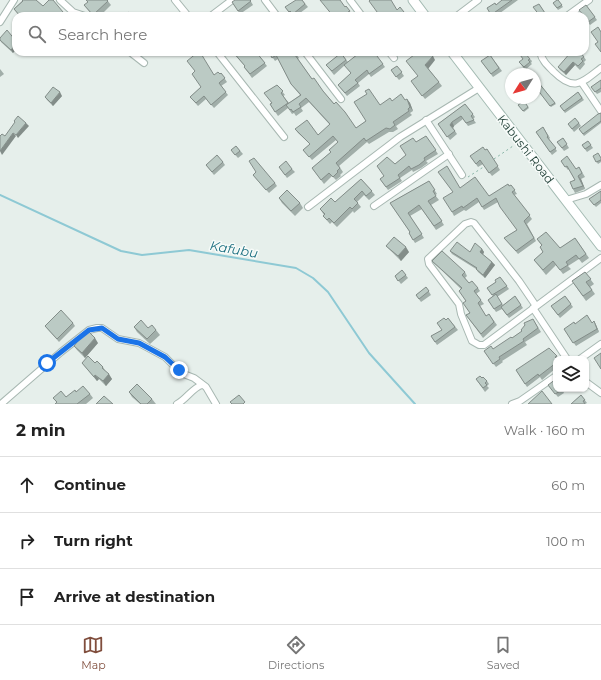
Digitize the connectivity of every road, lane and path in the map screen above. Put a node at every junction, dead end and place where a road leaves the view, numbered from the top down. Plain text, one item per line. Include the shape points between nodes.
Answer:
1 (14, 0) edge
2 (60, 0) edge
3 (175, 0) edge
4 (232, 0) edge
5 (265, 0) edge
6 (350, 0) edge
7 (413, 0) edge
8 (478, 0) edge
9 (589, 0) edge
10 (73, 12) edge
11 (185, 12) edge
12 (217, 12) edge
13 (274, 12) edge
14 (359, 12) edge
15 (422, 12) edge
16 (462, 12) edge
17 (572, 12) edge
18 (0, 22) edge
19 (135, 56) edge
20 (221, 56) edge
21 (308, 56) edge
22 (455, 56) edge
23 (542, 56) edge
24 (144, 63) dead end
25 (601, 68) edge
26 (582, 83) junction
27 (479, 88) junction
28 (341, 99) dead end
29 (601, 111) edge
30 (426, 120) junction
31 (284, 137) dead end
32 (519, 141) junction
33 (448, 154) junction
34 (491, 162) edge
35 (485, 166) edge
36 (462, 175) joint
37 (601, 185) edge
38 (566, 200) junction
39 (374, 206) dead end
40 (308, 207) dead end
41 (601, 246) edge
42 (601, 258) edge
43 (534, 307) junction
44 (601, 344) edge
45 (565, 356) edge
46 (584, 356) edge
47 (553, 378) edge
48 (589, 384) edge
49 (202, 385) junction
50 (601, 393) edge
51 (1, 404) edge
52 (177, 404) edge
53 (216, 404) edge
54 (512, 404) edge

1 - 18 street
2 - 10 street
3 - 11 street
4 - 12 street
5 - 13 street
6 - 14 street
7 - 15 main road
8 - 16 street
9 - 17 street
19 - 24 street
20 - 31 street
21 - 28 street
22 - 27 main road, Kabushi Road
23 - 26 street via 547,65 564,82
25 - 26 street
26 - 29 street
27 - 30 street via 455,105
27 - 32 main road, Kabushi Road
30 - 33 street
30 - 40 street
32 - 34 path
32 - 38 main road, Kabushi Road
33 - 36 street
33 - 39 street
35 - 36 path via 474,175
37 - 38 street via 596,190
38 - 41 main road, Kabushi Road
42 - 43 street
43 - 43 street via 490,342 479,345 472,341 459,304 429,264 428,259 465,224 474,223 515,275
43 - 45 street
44 - 46 street
47 - 54 street via 520,402
48 - 50 street
49 - 51 street via 194,378 181,373 165,357 152,349 118,339 102,328 97,328 89,330 60,352
49 - 52 street
49 - 53 street via 206,387

